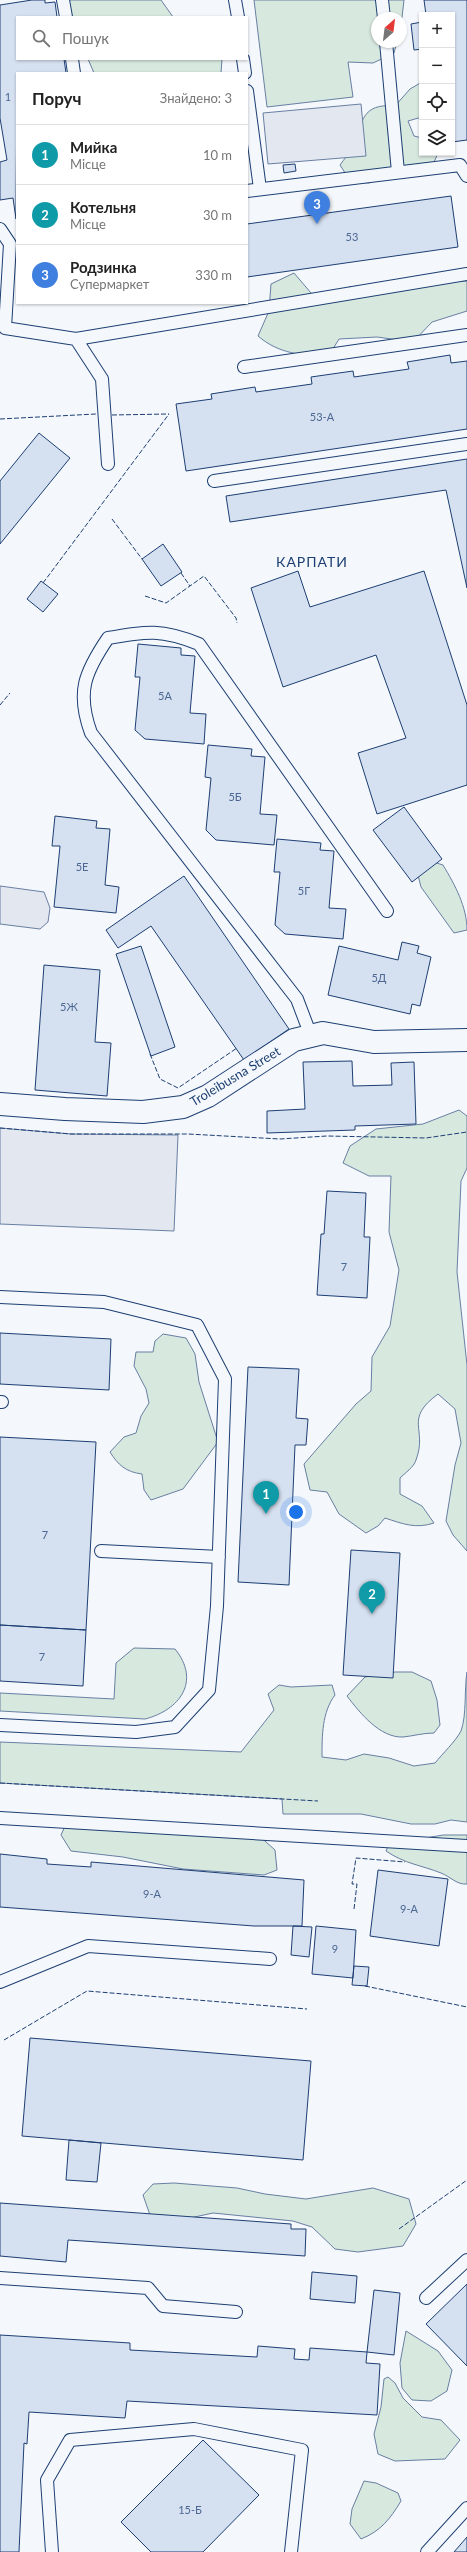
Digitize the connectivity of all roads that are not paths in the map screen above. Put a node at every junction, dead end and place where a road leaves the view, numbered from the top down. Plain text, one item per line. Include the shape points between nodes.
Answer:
1 (63, 0) edge
2 (236, 0) edge
3 (382, 0) edge
4 (383, 12) edge
5 (66, 16) edge
6 (238, 16) edge
7 (387, 48) edge
8 (72, 60) edge
9 (243, 60) edge
10 (74, 72) edge
11 (245, 72) edge
12 (248, 99) edge
13 (398, 172) junction
14 (467, 176) edge
15 (260, 189) junction
16 (248, 191) edge
17 (0, 229) edge
18 (13, 243) edge
19 (467, 274) edge
20 (467, 335) edge
21 (76, 339) junction
22 (244, 367) dead end
23 (467, 444) edge
24 (108, 464) dead end
25 (214, 481) dead end
26 (387, 911) dead end
27 (310, 1036) junction
28 (467, 1040) edge
29 (0, 1104) edge
30 (0, 1297) edge
31 (101, 1551) dead end
32 (219, 1557) junction
33 (0, 1725) edge
34 (0, 1818) edge
35 (467, 1846) edge
36 (270, 1959) dead end
37 (0, 1982) edge
38 (467, 2260) edge
39 (0, 2278) edge
40 (426, 2298) dead end
41 (236, 2312) dead end
42 (467, 2508) edge
43 (52, 2552) edge
44 (291, 2552) edge
45 (427, 2552) edge

1 - 5 lane
2 - 6 lane
3 - 4 lane
7 - 13 lane
8 - 10 lane
9 - 11 lane
12 - 15 lane
13 - 14 lane via 460,165
13 - 15 lane
15 - 16 lane
17 - 18 lane
18 - 21 lane via 4,328
19 - 21 lane
20 - 22 lane
21 - 24 lane via 102,379
23 - 25 lane
26 - 27 lane via 199,644 175,634 148,631 108,638 93,660 83,684 84,713 91,733 297,998
27 - 28 street, Troleibusna Street via 323,1033 374,1042 400,1043
27 - 29 street, Troleibusna Street via 294,1040 208,1096 183,1107 143,1112
30 - 32 lane via 104,1302 198,1325 225,1379
31 - 32 lane
32 - 33 lane via 218,1606 209,1690 175,1727 136,1732
34 - 35 lane
36 - 37 lane via 88,1946
38 - 40 lane
39 - 41 lane via 148,2288 163,2306
42 - 45 lane
43 - 44 lane via 47,2480 70,2440 194,2429 302,2450

